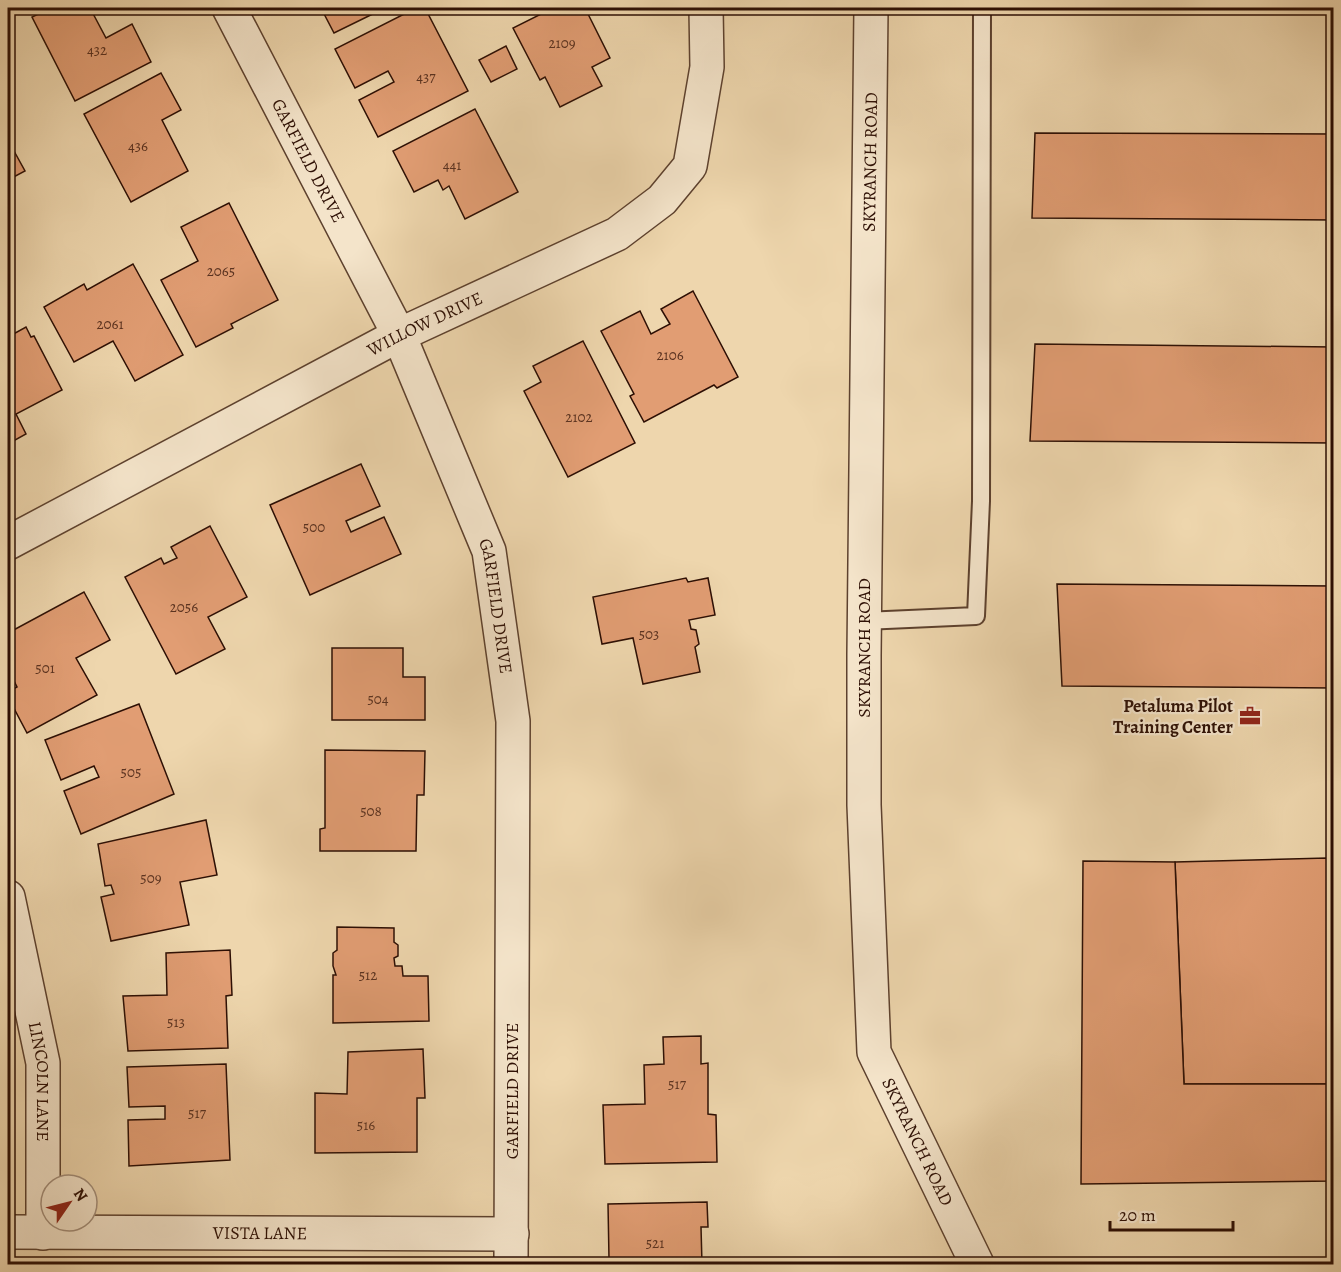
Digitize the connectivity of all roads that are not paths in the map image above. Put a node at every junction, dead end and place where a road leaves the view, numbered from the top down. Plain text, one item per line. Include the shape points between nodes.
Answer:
1 (229, 8) edge
2 (706, 8) edge
3 (872, 8) edge
4 (982, 8) edge
5 (399, 335) junction
6 (8, 543) edge
7 (864, 621) junction
8 (8, 897) edge
9 (43, 1173) edge
10 (8, 1232) edge
11 (39, 1233) edge
12 (43, 1233) edge
13 (511, 1249) edge
14 (977, 1264) edge

1 - 5 street, GARFIELD DRIVE
2 - 5 street, WILLOW DRIVE via 707,67 690,166 662,200 617,234
3 - 7 street, SKYRANCH ROAD
4 - 7 lane via 981,501 976,616
5 - 6 street, WILLOW DRIVE
5 - 13 street, GARFIELD DRIVE via 489,551 513,721
7 - 14 street, SKYRANCH ROAD via 864,805 874,1052
8 - 9 street, LINCOLN LANE via 43,1063
10 - 11 street, VISTA LANE
12 - 13 street, VISTA LANE

